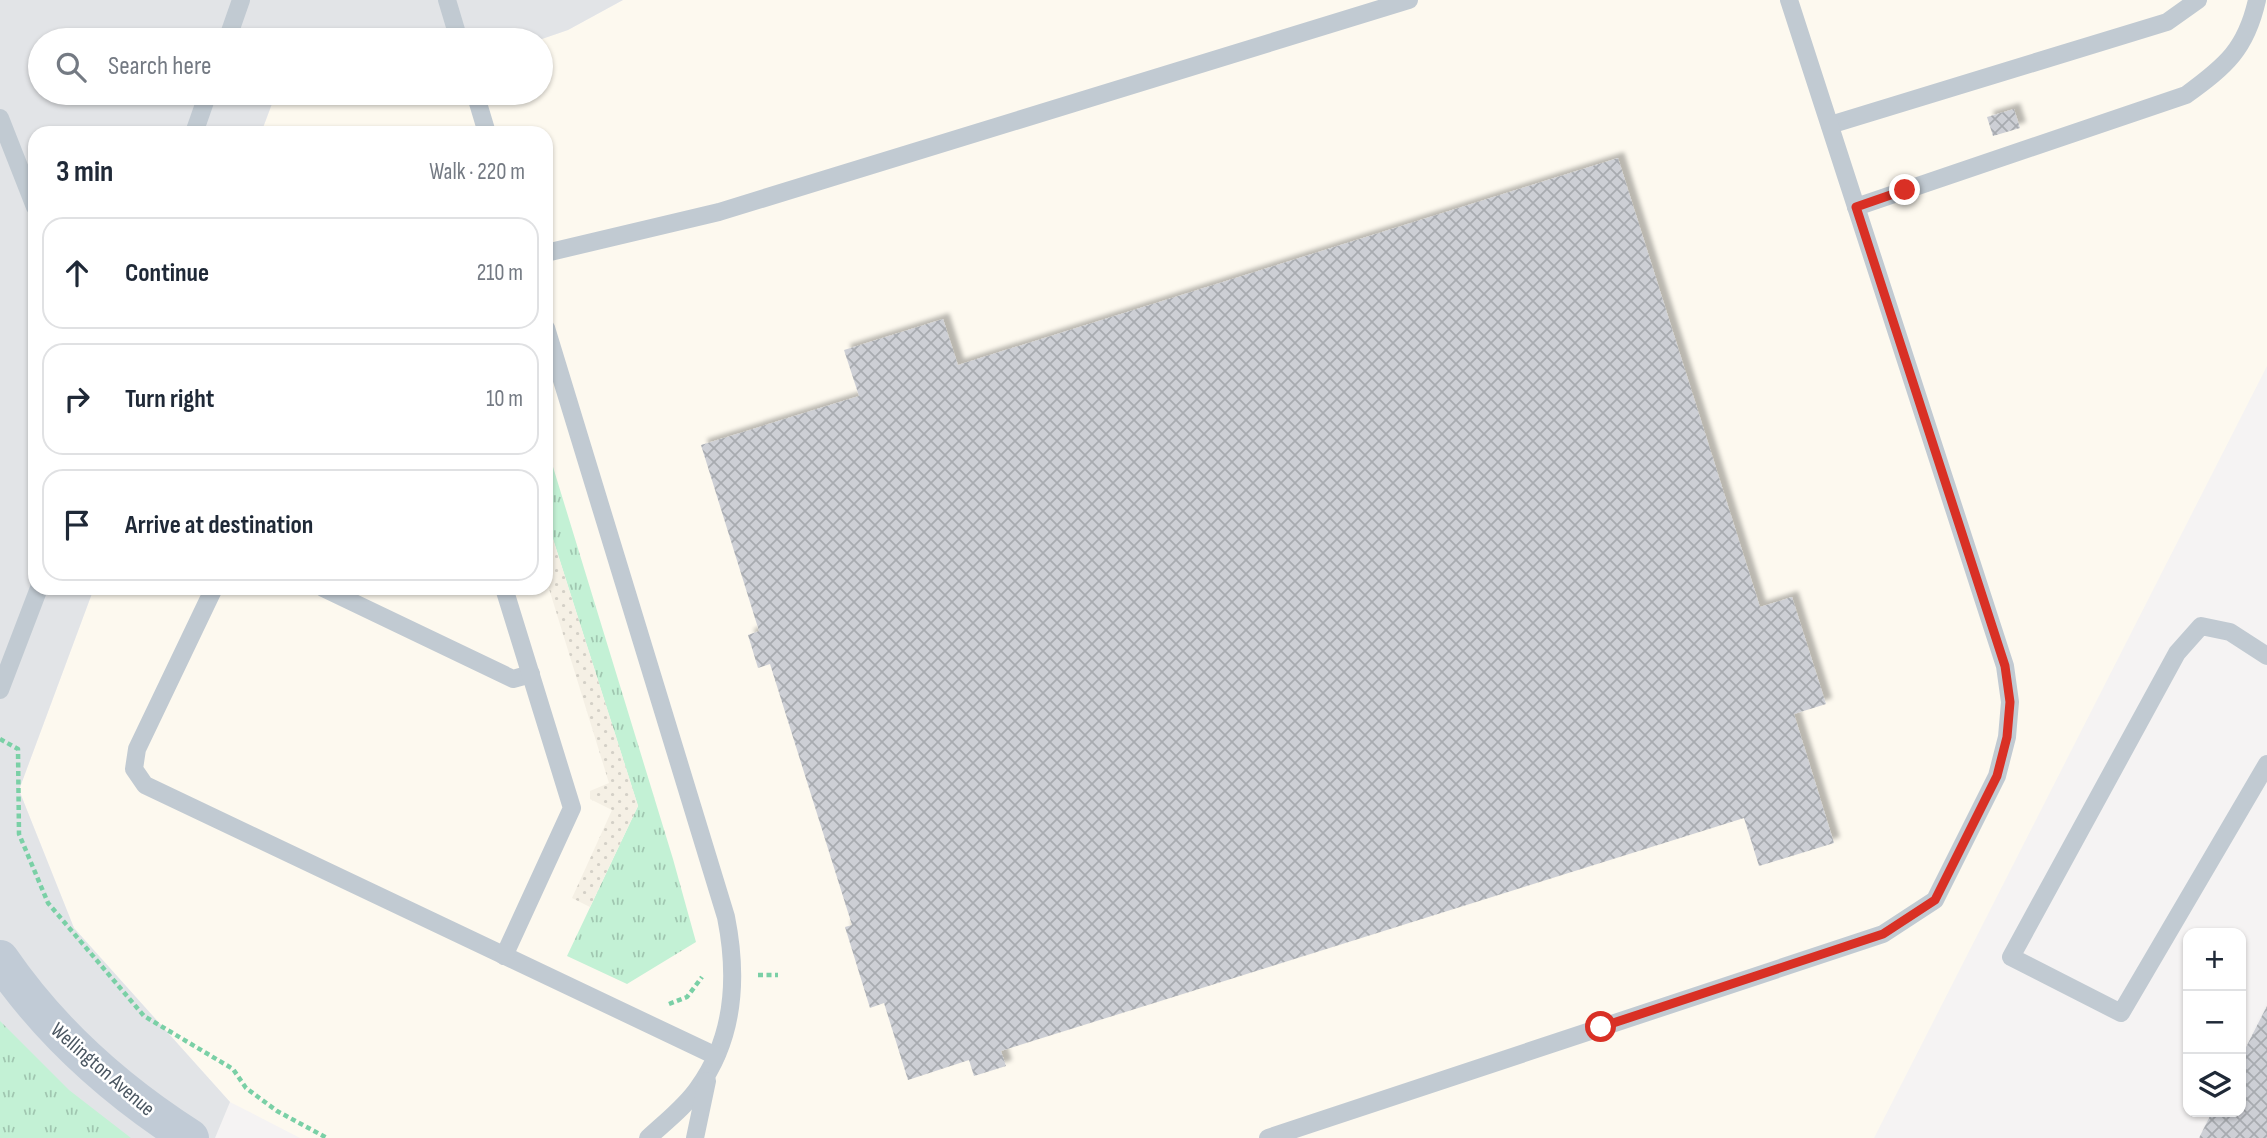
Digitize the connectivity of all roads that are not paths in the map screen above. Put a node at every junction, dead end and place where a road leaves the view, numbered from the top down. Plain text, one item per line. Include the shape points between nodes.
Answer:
1 (241, 0) edge
2 (447, 0) edge
3 (1409, 0) edge
4 (1789, 0) edge
5 (2199, 0) edge
6 (2257, 0) edge
7 (231, 28) edge
8 (455, 28) edge
9 (204, 105) edge
10 (479, 105) edge
11 (0, 118) edge
12 (1829, 125) junction
13 (196, 126) edge
14 (485, 126) edge
15 (28, 189) edge
16 (1856, 207) junction
17 (553, 251) edge
18 (553, 351) edge
19 (36, 595) edge
20 (211, 595) edge
21 (338, 595) edge
22 (506, 595) edge
23 (2267, 656) edge
24 (531, 674) junction
25 (0, 690) edge
26 (2267, 764) edge
27 (504, 956) junction
28 (0, 959) edge
29 (713, 1063) junction
30 (190, 1138) edge
31 (649, 1138) edge
32 (695, 1138) edge
33 (1268, 1138) edge

1 - 7 lane
2 - 8 lane
3 - 17 lane via 719,212
4 - 12 lane
5 - 12 lane via 2167,22
6 - 16 lane via 2250,31 2220,71 2186,95
9 - 13 lane
10 - 14 lane
11 - 15 lane
12 - 16 lane
16 - 33 lane via 2005,666 2010,702 1997,776 1935,900 1883,934
18 - 29 lane via 726,917 733,994
19 - 25 lane
20 - 27 lane via 137,749 138,778 154,790
21 - 24 lane via 513,679
22 - 24 lane
23 - 26 lane via 2230,632 2201,626 2176,653 2011,957 2121,1013
24 - 27 lane via 572,808
27 - 29 lane
28 - 30 main road, Wellington Avenue via 41,1014 77,1051 119,1088
29 - 31 lane via 688,1101
29 - 32 lane

